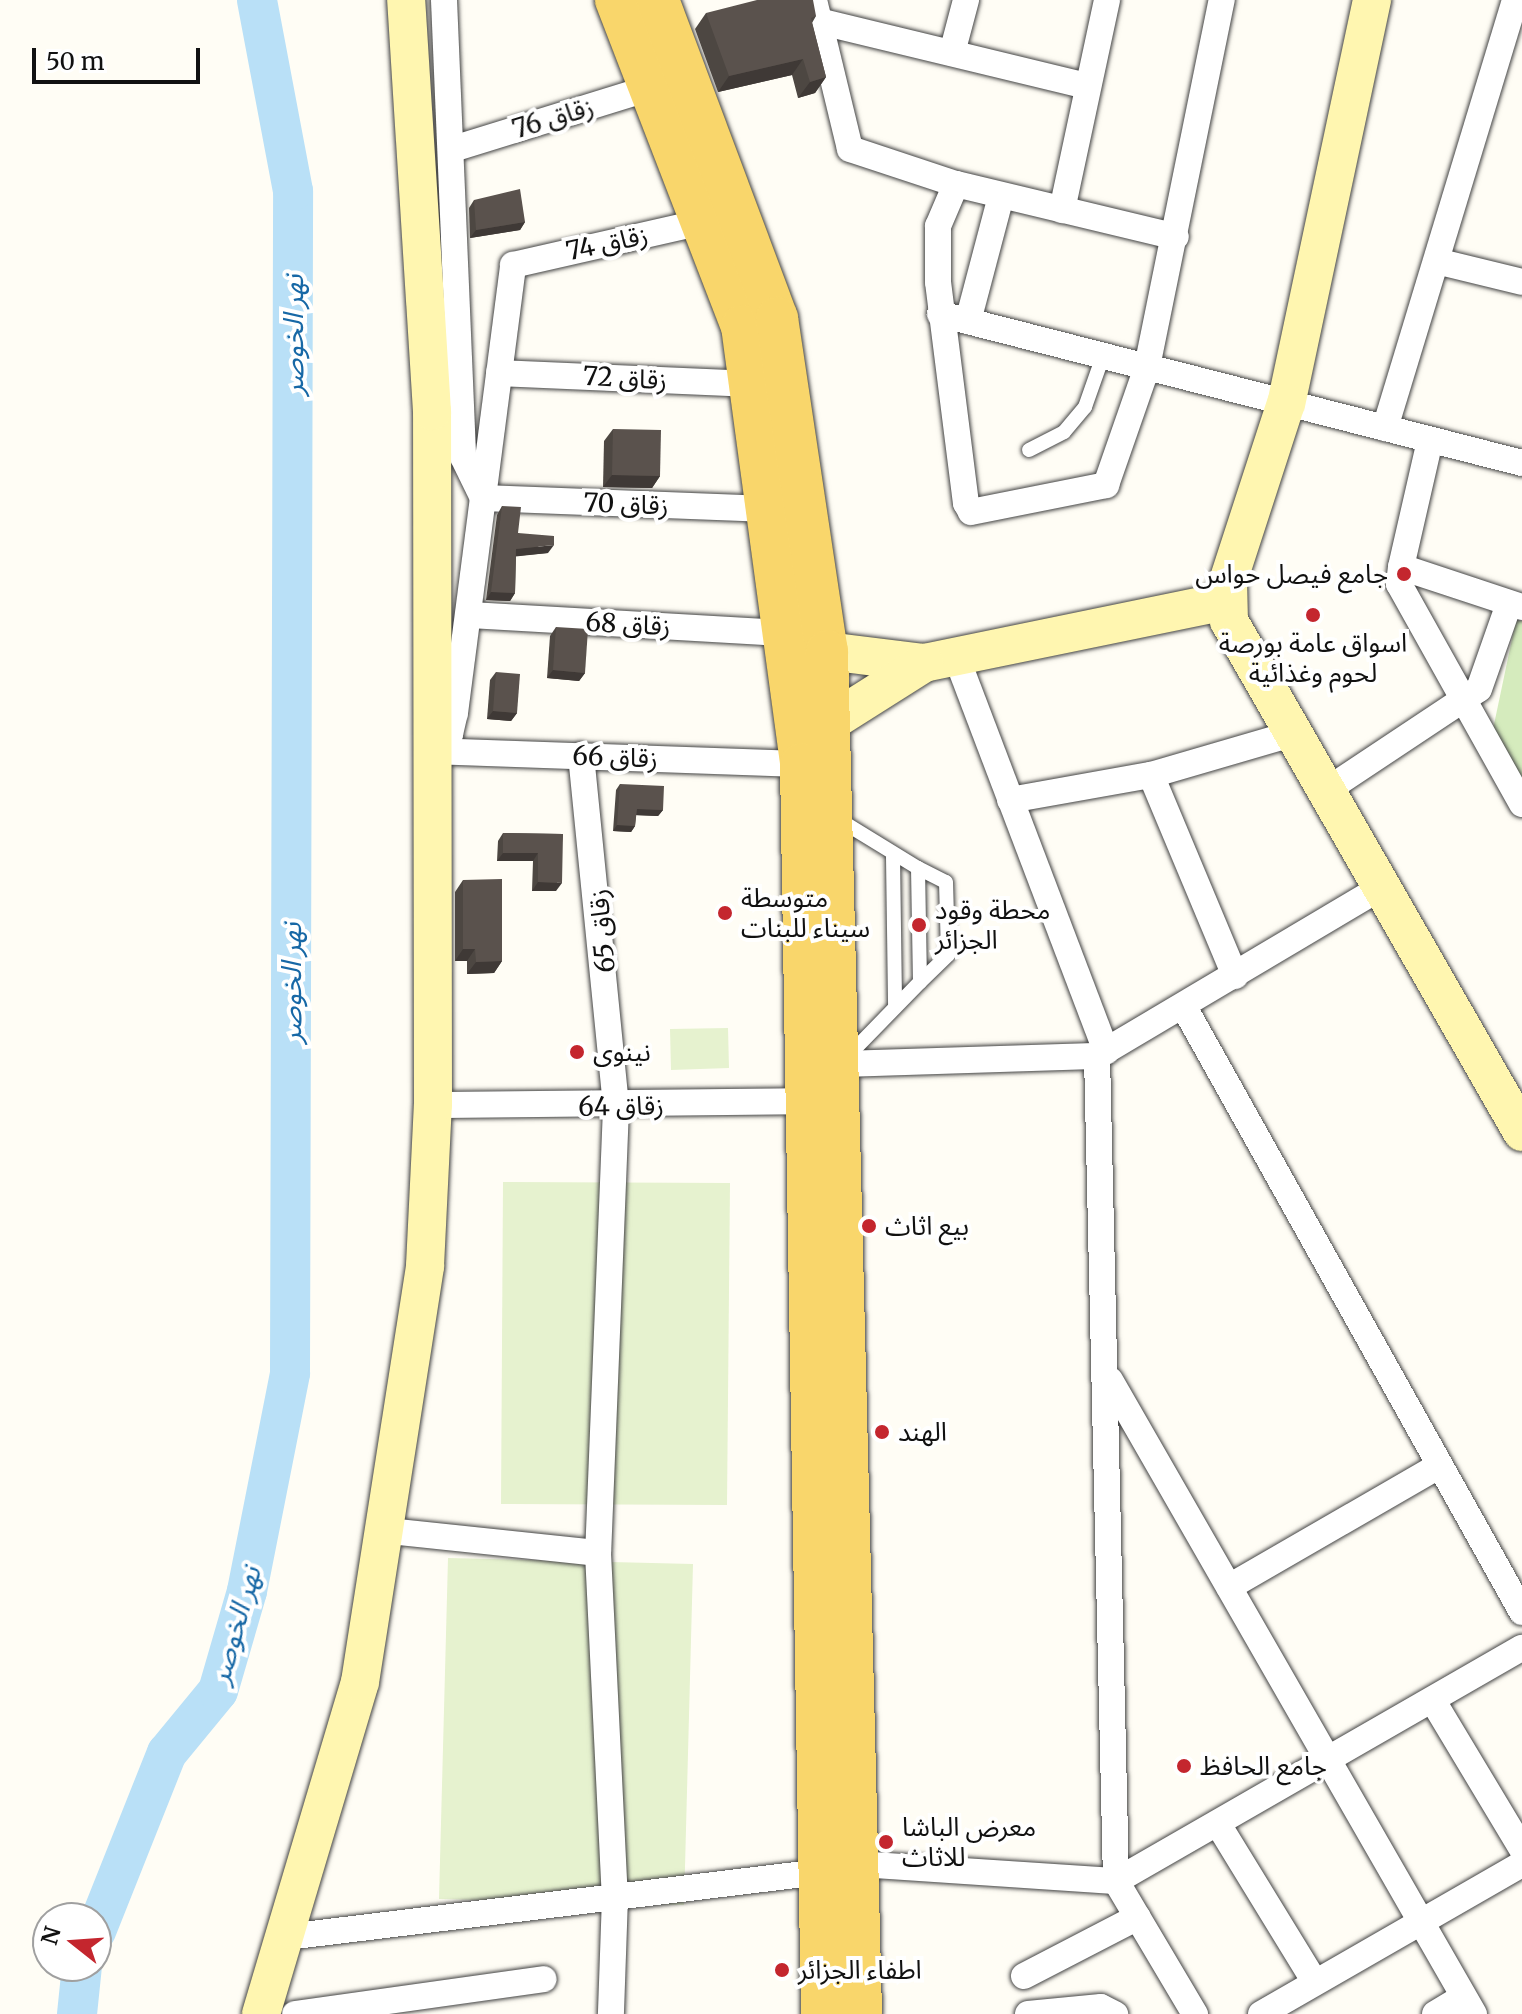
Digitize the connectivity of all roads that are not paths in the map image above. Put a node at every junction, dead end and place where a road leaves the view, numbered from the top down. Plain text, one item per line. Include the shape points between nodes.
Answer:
1 (406, 0) edge
2 (444, 0) edge
3 (616, 0) edge
4 (658, 0) edge
5 (966, 0) edge
6 (1107, 0) edge
7 (1222, 0) edge
8 (1372, 0) edge
9 (1515, 0) edge
10 (816, 10) edge
11 (952, 53) junction
12 (1511, 58) edge
13 (1086, 86) junction
14 (650, 88) junction
15 (456, 148) junction
16 (956, 184) junction
17 (1001, 196) junction
18 (1062, 210) junction
19 (702, 222) junction
20 (1176, 237) junction
21 (1440, 262) junction
22 (1522, 282) edge
23 (940, 314) junction
24 (968, 321) junction
25 (1103, 356) junction
26 (1147, 367) junction
27 (499, 373) junction
28 (751, 384) junction
29 (1286, 403) junction
30 (1385, 428) junction
31 (1430, 440) junction
32 (1029, 450) dead end
33 (1522, 463) edge
34 (483, 498) junction
35 (769, 509) junction
36 (1401, 567) junction
37 (1227, 601) junction
38 (1516, 605) edge
39 (470, 615) junction
40 (786, 633) junction
41 (827, 651) junction
42 (940, 660) junction
43 (1460, 702) junction
44 (834, 720) junction
45 (1295, 733) junction
46 (429, 751) junction
47 (581, 755) junction
48 (801, 764) junction
49 (1151, 775) junction
50 (1327, 790) junction
51 (1010, 800) junction
52 (1522, 804) edge
53 (834, 816) junction
54 (893, 857) junction
55 (918, 868) junction
56 (1383, 886) junction
57 (1235, 976) junction
58 (920, 982) junction
59 (895, 1005) junction
60 (1184, 1007) junction
61 (1101, 1053) junction
62 (840, 1064) junction
63 (809, 1101) junction
64 (433, 1105) junction
65 (616, 1108) junction
66 (1522, 1132) edge
67 (1109, 1377) junction
68 (1439, 1466) junction
69 (389, 1531) junction
70 (598, 1553) junction
71 (1229, 1587) junction
72 (1522, 1612) edge
73 (1522, 1648) edge
74 (1433, 1701) junction
75 (1329, 1763) junction
76 (1218, 1824) junction
77 (1522, 1849) edge
78 (1522, 1864) edge
79 (839, 1868) junction
80 (1116, 1881) junction
81 (615, 1897) junction
82 (1138, 1917) junction
83 (1420, 1919) junction
84 (287, 1937) junction
85 (1024, 1976) dead end
86 (544, 1979) dead end
87 (1315, 1982) junction
88 (412, 2003) edge
89 (1468, 2005) edge
90 (261, 2014) edge
91 (295, 2014) edge
92 (611, 2014) edge
93 (822, 2014) edge
94 (861, 2014) edge
95 (1028, 2014) edge
96 (1115, 2014) edge
97 (1195, 2014) edge
98 (1261, 2014) edge
99 (1435, 2014) edge

1 - 46 street via 432,411
2 - 15 street
3 - 14 main road
4 - 41 main road via 777,318
5 - 11 street
6 - 13 street
7 - 20 street
8 - 29 street
9 - 12 street
10 - 11 street
10 - 16 street via 850,149
11 - 13 street
12 - 21 street
13 - 18 street
14 - 15 street, زقاق 76
14 - 19 main road
15 - 34 street via 463,457
16 - 17 street
16 - 23 street via 938,226
17 - 18 street
17 - 24 street
18 - 20 street
19 - 27 street, زقاق 74 via 513,265
19 - 28 main road via 742,326
20 - 26 street
21 - 22 street
21 - 30 street
23 - 24 street
23 - 26 street via 971,512 1106,485
24 - 25 street
25 - 26 street
25 - 32 lane via 1085,407 1064,432
26 - 29 street
27 - 28 street, زقاق 72
27 - 34 street
28 - 35 main road
29 - 30 street
29 - 37 street
30 - 31 street
31 - 33 street
31 - 36 street
34 - 35 street, زقاق 70
34 - 39 street
35 - 40 main road
36 - 38 street
36 - 43 street via 1399,584
37 - 42 street
37 - 45 street via 1237,643
38 - 43 street via 1489,675
39 - 40 street, زقاق 68
39 - 46 street via 450,734
40 - 48 main road
41 - 42 street
41 - 44 main road
42 - 44 street
42 - 51 street
43 - 50 street
43 - 52 street
44 - 53 main road
45 - 49 street
45 - 50 street
46 - 47 street, زقاق 66
46 - 64 street
47 - 48 street, زقاق 66
47 - 65 street, زقاق 65
48 - 63 main road
49 - 51 street
49 - 57 street
50 - 56 street
51 - 61 street
53 - 54 lane
53 - 62 main road
54 - 55 lane
54 - 59 lane
55 - 58 lane
55 - 58 lane via 946,882 948,940 948,955
56 - 57 street
56 - 66 street
57 - 60 street
58 - 59 lane
59 - 62 lane
60 - 61 street
60 - 68 street
61 - 62 street
61 - 67 street
62 - 79 main road
63 - 65 street, زقاق 64
63 - 79 main road
64 - 65 street, زقاق 64
64 - 69 street via 425,1266
65 - 70 street, زقاق 65
67 - 71 street
67 - 80 street
68 - 71 street
68 - 72 street
69 - 70 street
69 - 84 street via 360,1682
70 - 81 street, زقاق 65
71 - 75 street
73 - 74 street
74 - 75 street
74 - 77 street
75 - 76 street
75 - 83 street
76 - 80 street
76 - 87 street
78 - 83 street
79 - 80 street
79 - 81 street
79 - 93 main road
79 - 94 main road
80 - 82 street
81 - 84 street
81 - 92 street, زقاق 65
82 - 85 street
82 - 97 street
83 - 87 street
83 - 89 street
84 - 90 street
86 - 88 street
87 - 98 street
88 - 91 street
89 - 99 street
95 - 96 street via 1101,2007

